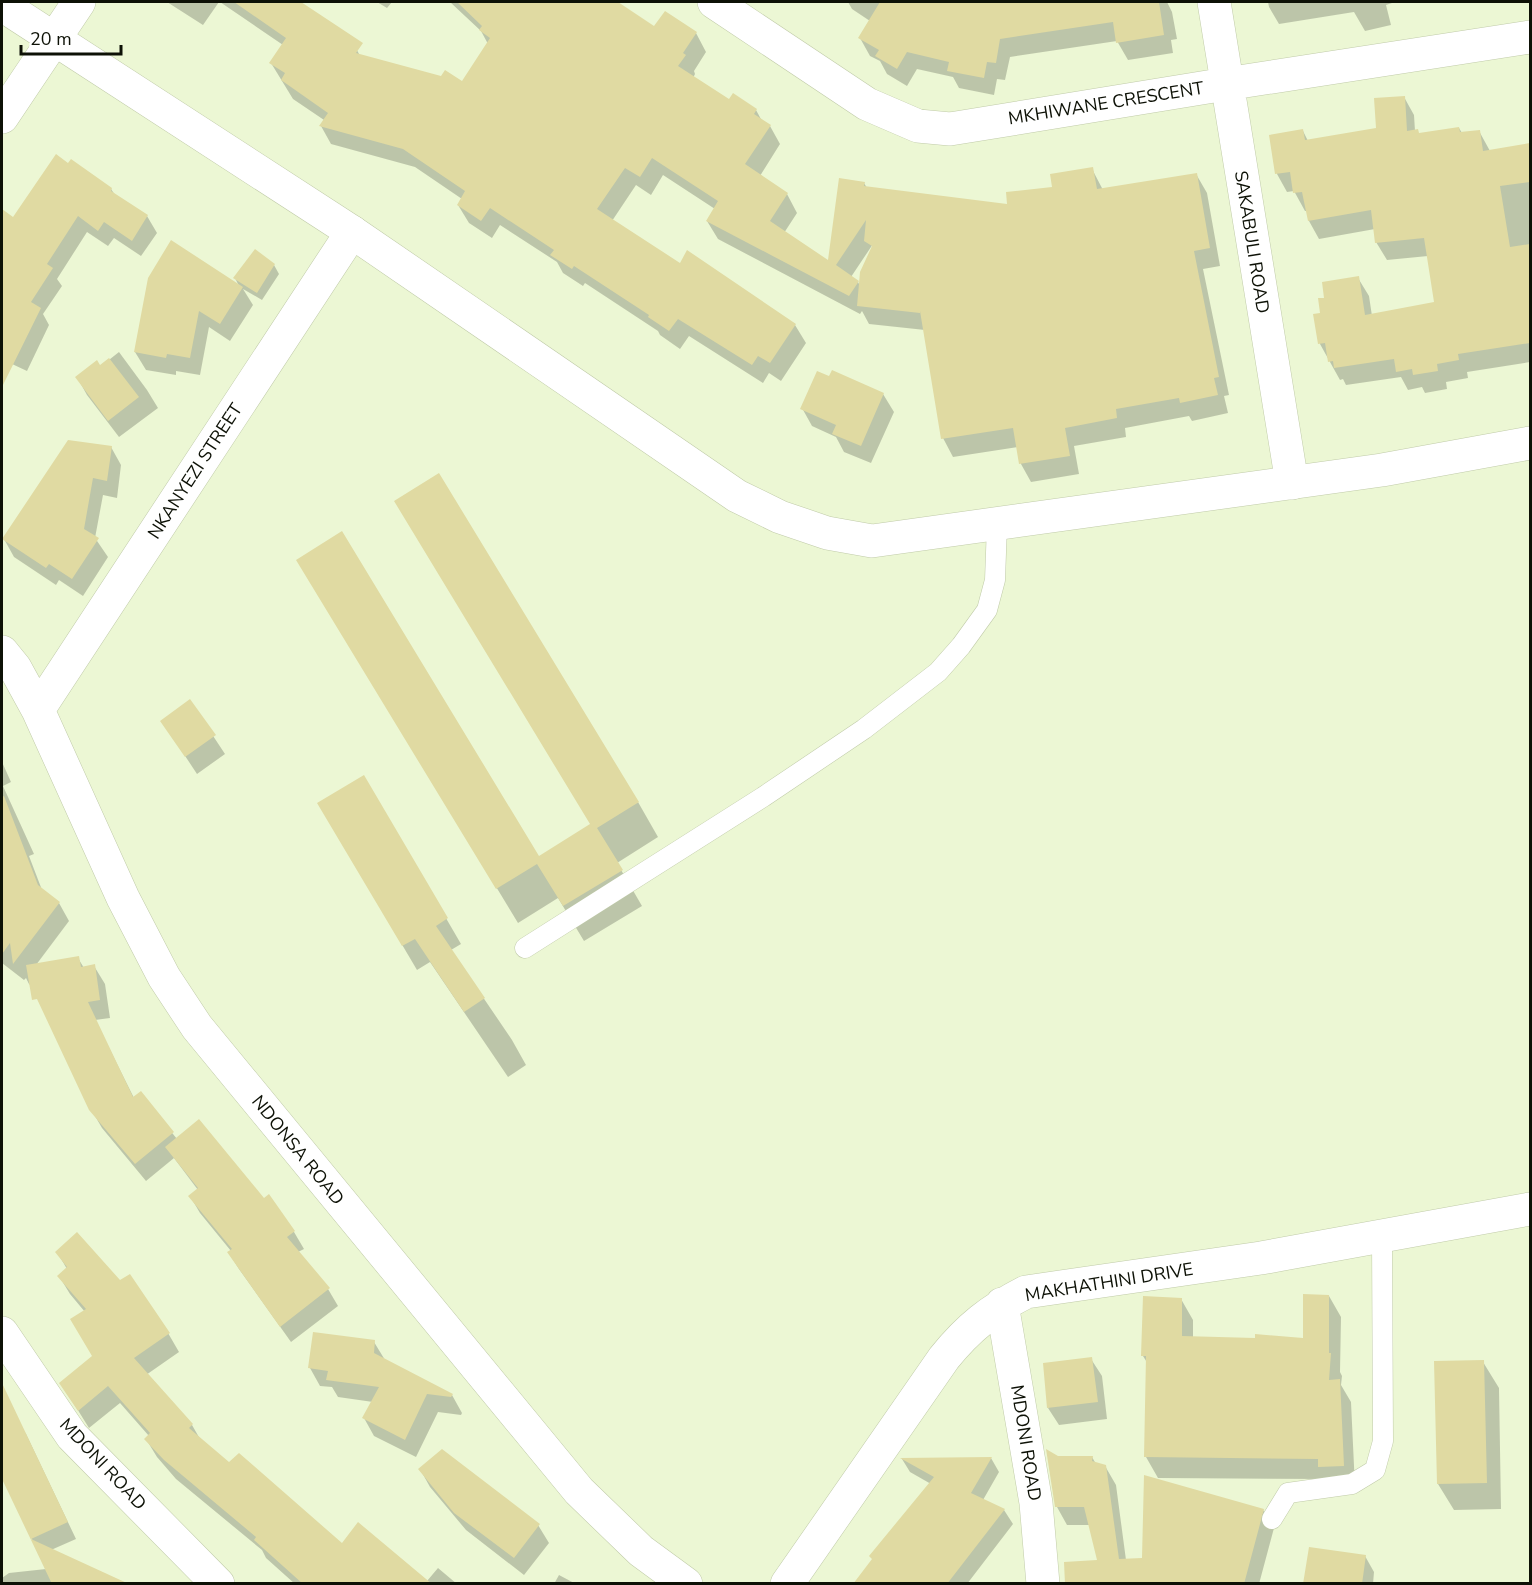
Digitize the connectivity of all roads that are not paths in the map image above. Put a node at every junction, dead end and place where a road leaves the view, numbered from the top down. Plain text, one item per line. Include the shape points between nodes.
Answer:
1 (79, 2) edge
2 (714, 2) edge
3 (1214, 2) edge
4 (2, 5) edge
5 (54, 38) junction
6 (1530, 38) edge
7 (1226, 84) junction
8 (2, 117) edge
9 (352, 232) junction
10 (1530, 443) edge
11 (1292, 483) junction
12 (997, 525) junction
13 (2, 652) edge
14 (38, 710) junction
15 (525, 948) dead end
16 (1530, 1209) edge
17 (1382, 1236) junction
18 (1002, 1304) junction
19 (2, 1333) edge
20 (1272, 1519) dead end
21 (218, 1584) edge
22 (686, 1584) edge
23 (788, 1584) edge
24 (1043, 1584) edge

1 - 5 street
2 - 7 street, MKHIWANE CRESCENT via 867,104 918,126 950,129
3 - 7 street, SAKABULI ROAD
4 - 5 street
5 - 8 street
5 - 9 street
6 - 7 street, MKHIWANE CRESCENT
7 - 11 street, SAKABULI ROAD
9 - 12 street via 737,496 780,517 827,533 872,541
9 - 14 street, NKANYEZI STREET
10 - 11 street
11 - 12 street
12 - 15 lane via 995,580 987,610 938,672 864,729 763,797
13 - 14 street, NDONSA ROAD
14 - 22 street, NDONSA ROAD via 123,898 164,977 196,1027 579,1491 641,1551
16 - 17 street, MAKHATHINI DRIVE
17 - 18 street, MAKHATHINI DRIVE via 1026,1292
17 - 20 lane via 1383,1441 1375,1470 1352,1484 1288,1493
18 - 23 street, MAKHATHINI DRIVE via 979,1320 944,1358
18 - 24 street, MDONI ROAD via 1036,1503
19 - 21 street, MDONI ROAD via 72,1436

